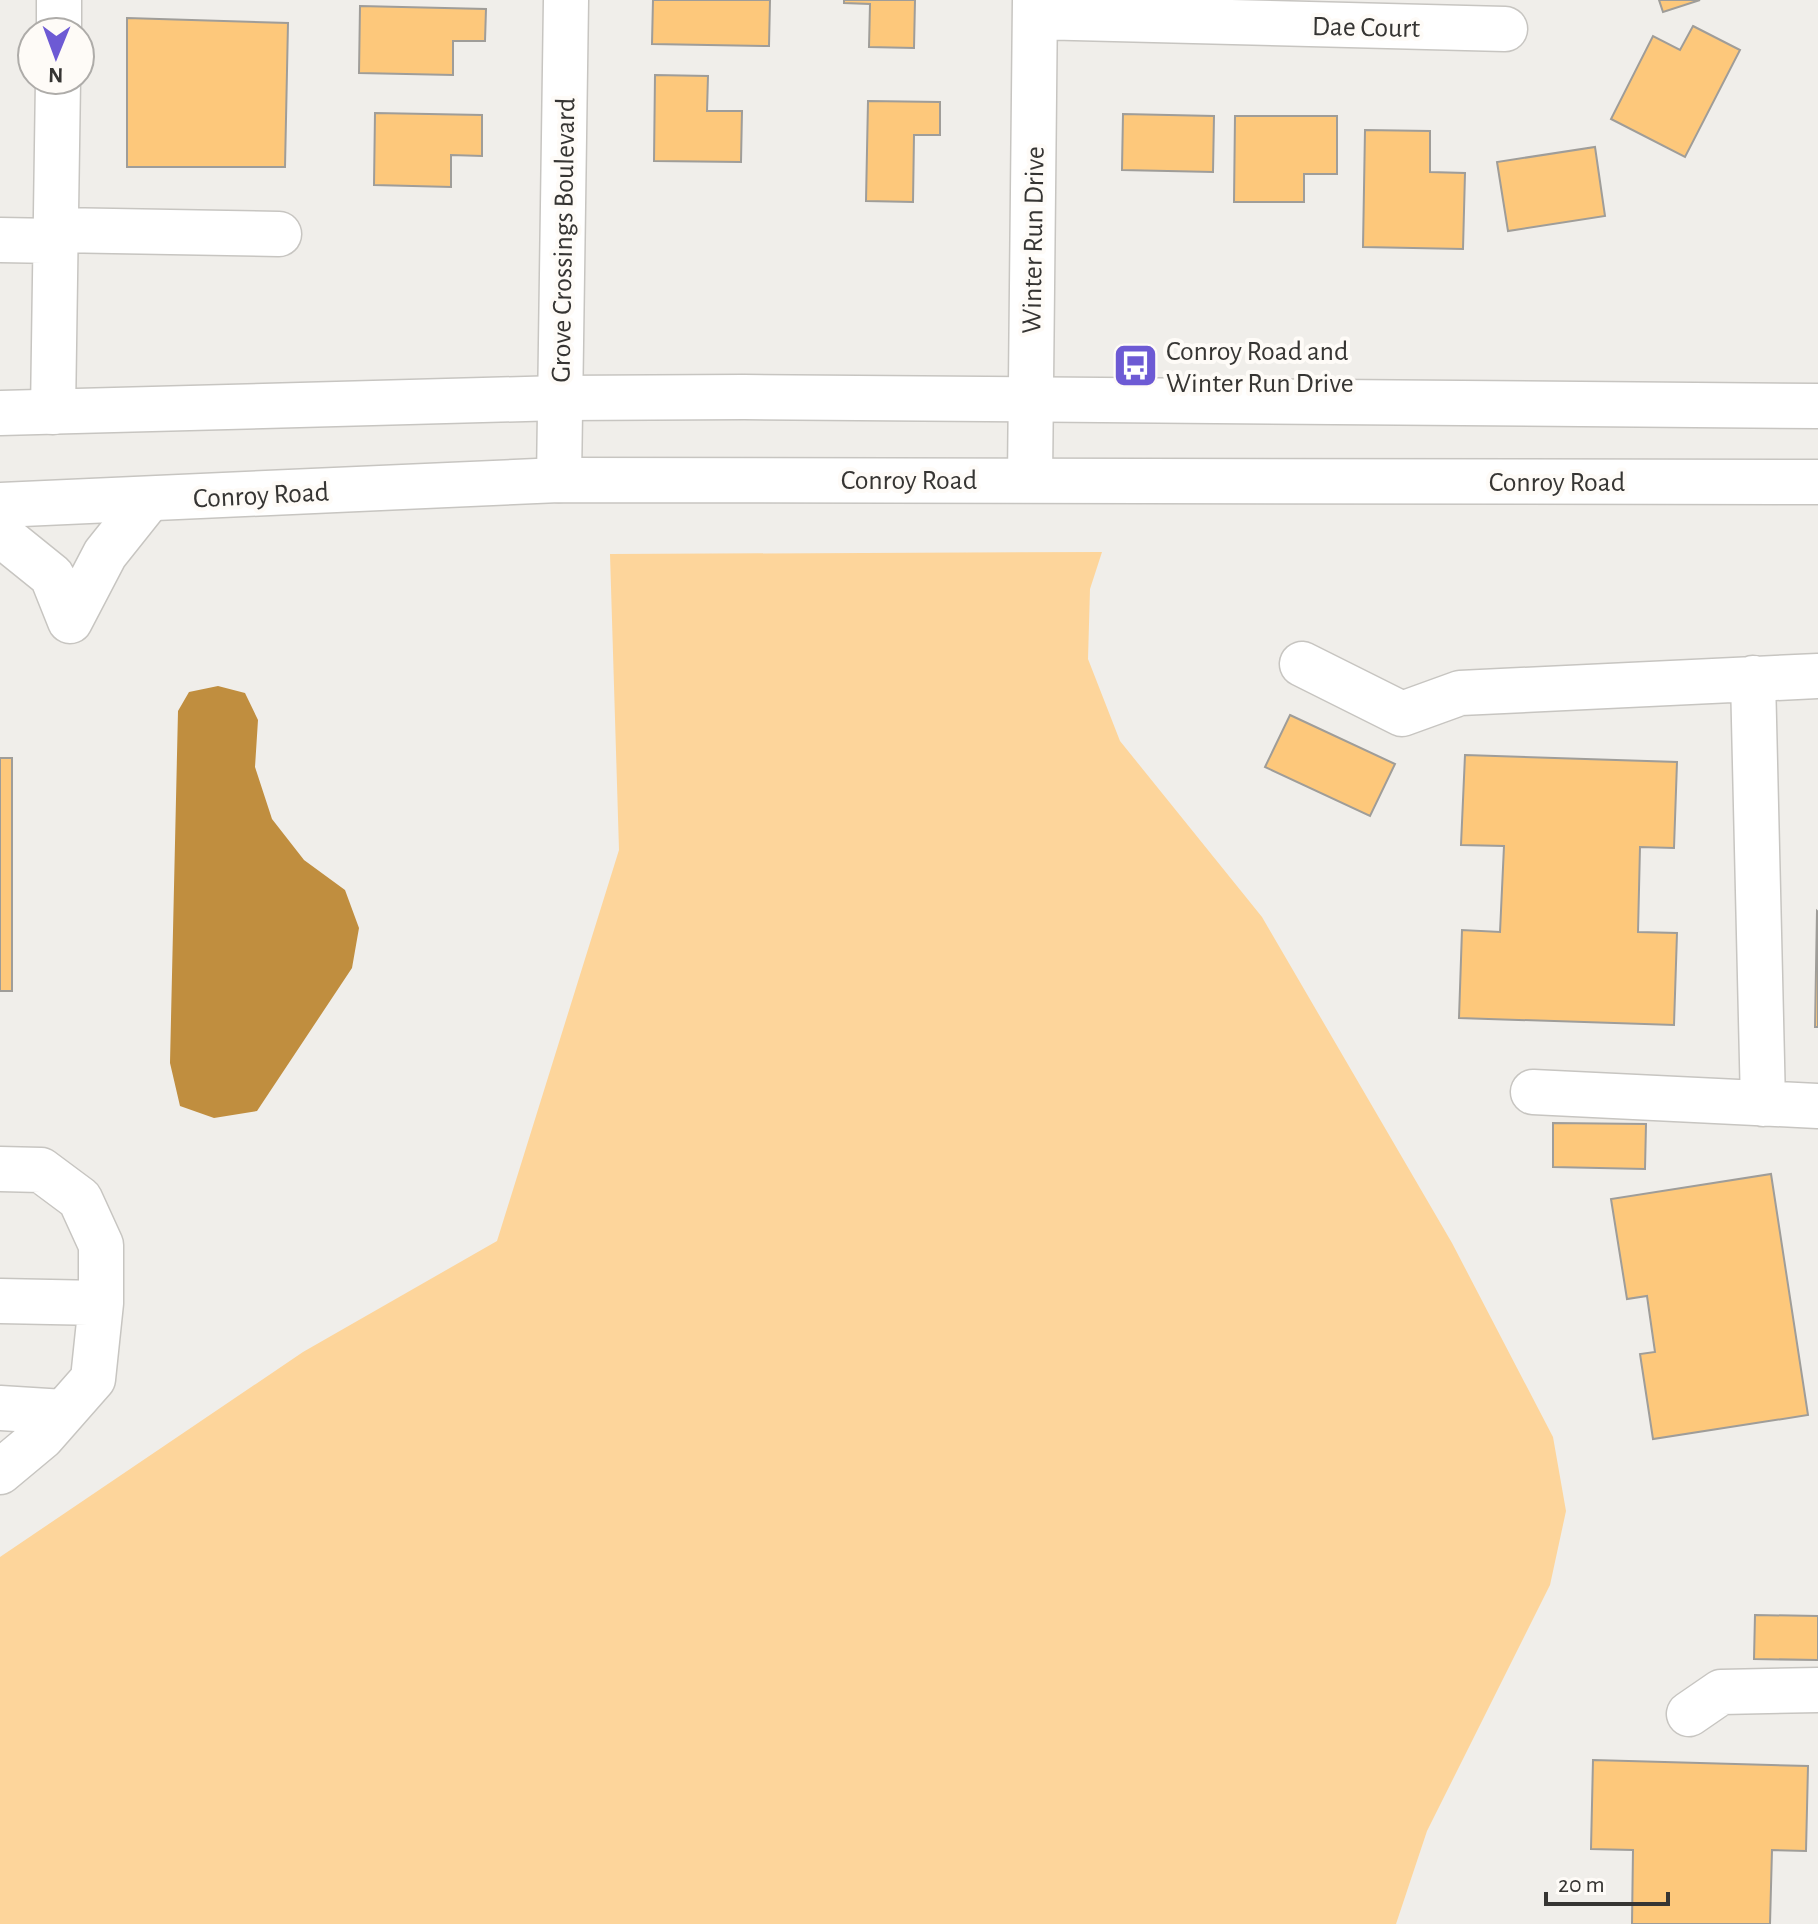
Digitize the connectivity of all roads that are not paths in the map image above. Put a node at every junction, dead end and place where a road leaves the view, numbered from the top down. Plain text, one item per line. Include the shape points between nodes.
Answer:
1 (566, 0) edge
2 (1035, 9) edge
3 (1505, 29) dead end
4 (58, 96) edge
5 (279, 234) dead end
6 (56, 235) junction
7 (0, 240) edge
8 (560, 398) junction
9 (1029, 400) junction
10 (1818, 406) edge
11 (53, 412) junction
12 (0, 413) edge
13 (1030, 479) junction
14 (559, 480) junction
15 (1818, 482) edge
16 (148, 500) junction
17 (0, 505) edge
18 (0, 534) edge
19 (1302, 664) dead end
20 (1818, 676) edge
21 (1753, 678) junction
22 (1533, 1092) dead end
23 (1763, 1104) junction
24 (1818, 1106) edge
25 (0, 1169) edge
26 (0, 1186) edge
27 (64, 1187) junction
28 (0, 1301) edge
29 (101, 1303) junction
30 (0, 1408) edge
31 (64, 1412) junction
32 (0, 1472) edge
33 (1818, 1690) edge
34 (1689, 1714) dead end

1 - 8 main road, Grove Crossings Boulevard
2 - 3 main road, Dae Court
2 - 9 main road, Winter Run Drive
4 - 6 main road
5 - 6 main road
6 - 7 main road
6 - 11 main road
8 - 9 main road
8 - 11 main road
8 - 14 main road, Grove Crossings Boulevard
9 - 10 main road
9 - 13 main road, Winter Run Drive
11 - 12 main road
13 - 14 main road, Conroy Road
13 - 15 main road, Conroy Road
14 - 16 main road, Conroy Road
16 - 17 main road, Conroy Road
16 - 18 main road via 105,554 70,621 52,576
19 - 21 main road via 1402,714 1460,693
20 - 21 main road
21 - 23 main road
22 - 23 main road
23 - 24 main road
25 - 27 main road via 41,1170
26 - 27 main road
27 - 29 main road via 80,1199 101,1245
28 - 29 main road
29 - 31 main road via 93,1379
30 - 31 main road
31 - 32 main road
33 - 34 main road via 1721,1692

